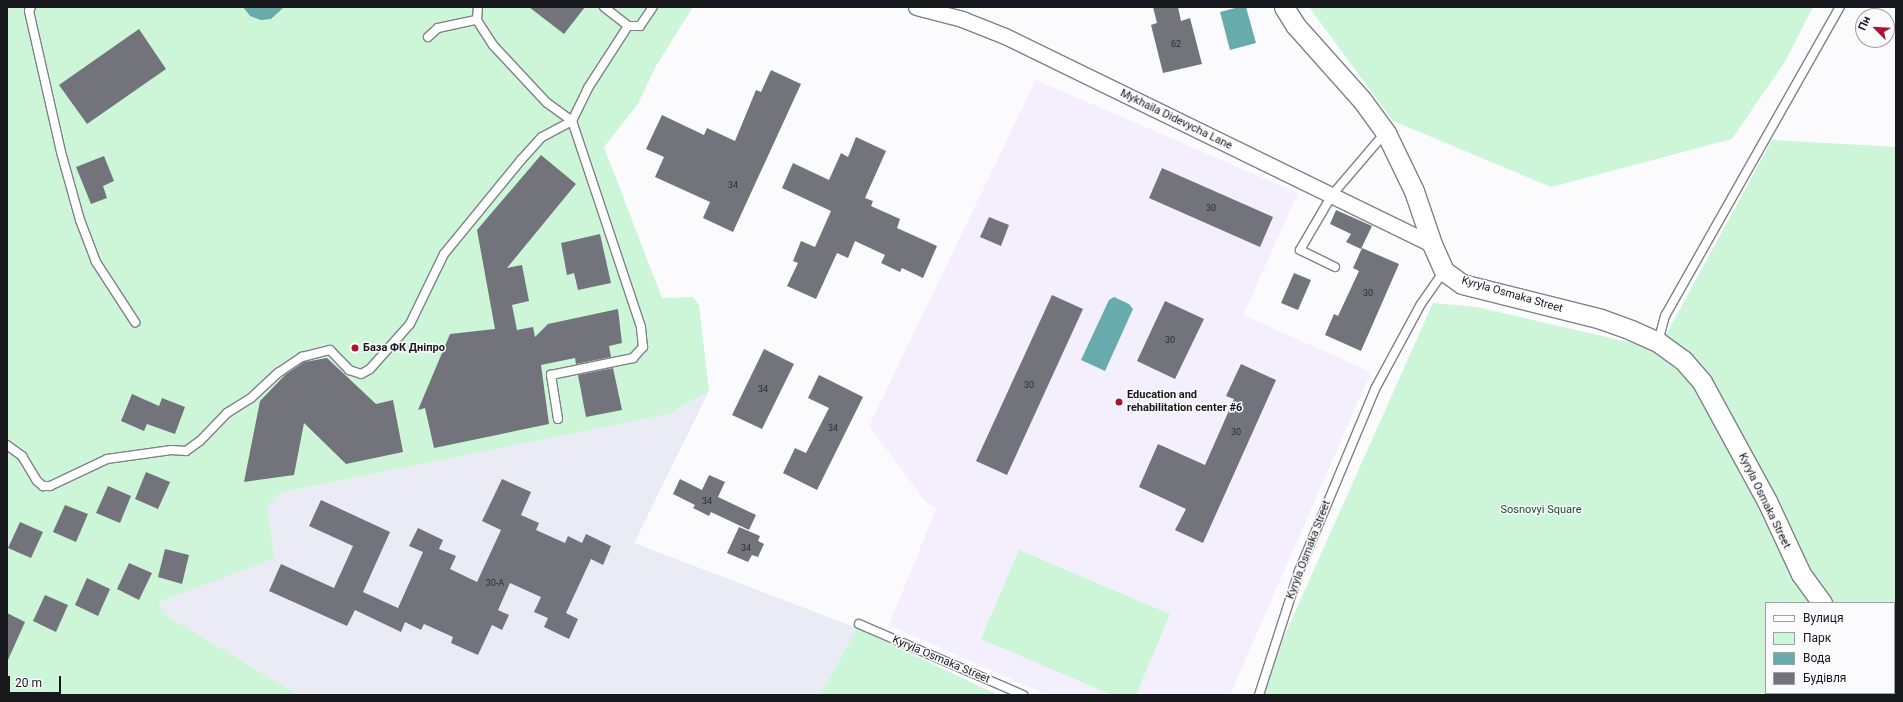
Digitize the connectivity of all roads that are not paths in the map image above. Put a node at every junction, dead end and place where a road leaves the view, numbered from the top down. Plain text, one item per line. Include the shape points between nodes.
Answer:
1 (31, 7) edge
2 (478, 7) edge
3 (604, 7) edge
4 (653, 7) edge
5 (916, 7) edge
6 (1284, 7) edge
7 (1840, 7) edge
8 (477, 20) junction
9 (628, 26) junction
10 (428, 37) dead end
11 (572, 121) junction
12 (1386, 133) junction
13 (1332, 195) junction
14 (1432, 244) junction
15 (1335, 267) dead end
16 (1444, 271) junction
17 (135, 322) dead end
18 (1658, 342) junction
19 (558, 419) dead end
20 (7, 445) edge
21 (1821, 602) edge
22 (859, 624) dead end
23 (1023, 695) edge
24 (1259, 695) edge

1 - 17 lane via 29,11 61,152 80,220 96,262
2 - 8 lane
3 - 9 lane
4 - 9 lane via 640,26
5 - 13 street, Mykhaila Didevycha Lane via 962,19 1005,36
6 - 12 street via 1296,26 1362,100
7 - 18 lane via 1665,316
8 - 10 lane via 438,28
8 - 11 lane via 498,51 547,103
9 - 11 lane via 588,88
11 - 19 lane via 642,327 643,347 633,358 551,375
11 - 20 lane via 542,137 444,254 410,324 370,369 361,374 349,370 330,350 302,357 278,373 251,398 227,413 200,441 186,451 171,450 107,459 50,486 43,486 37,481 22,456
12 - 13 lane
12 - 14 street via 1414,190
13 - 14 street, Mykhaila Didevycha Lane
13 - 15 lane via 1300,250
14 - 16 street
16 - 18 street, Kyryla Osmaka Street via 1462,284 1601,319
16 - 24 lane, Kyryla Osmaka Street via 1422,304 1375,389 1299,571
18 - 21 street, Kyryla Osmaka Street via 1683,360 1702,382 1767,501 1801,574
22 - 23 lane, Kyryla Osmaka Street

